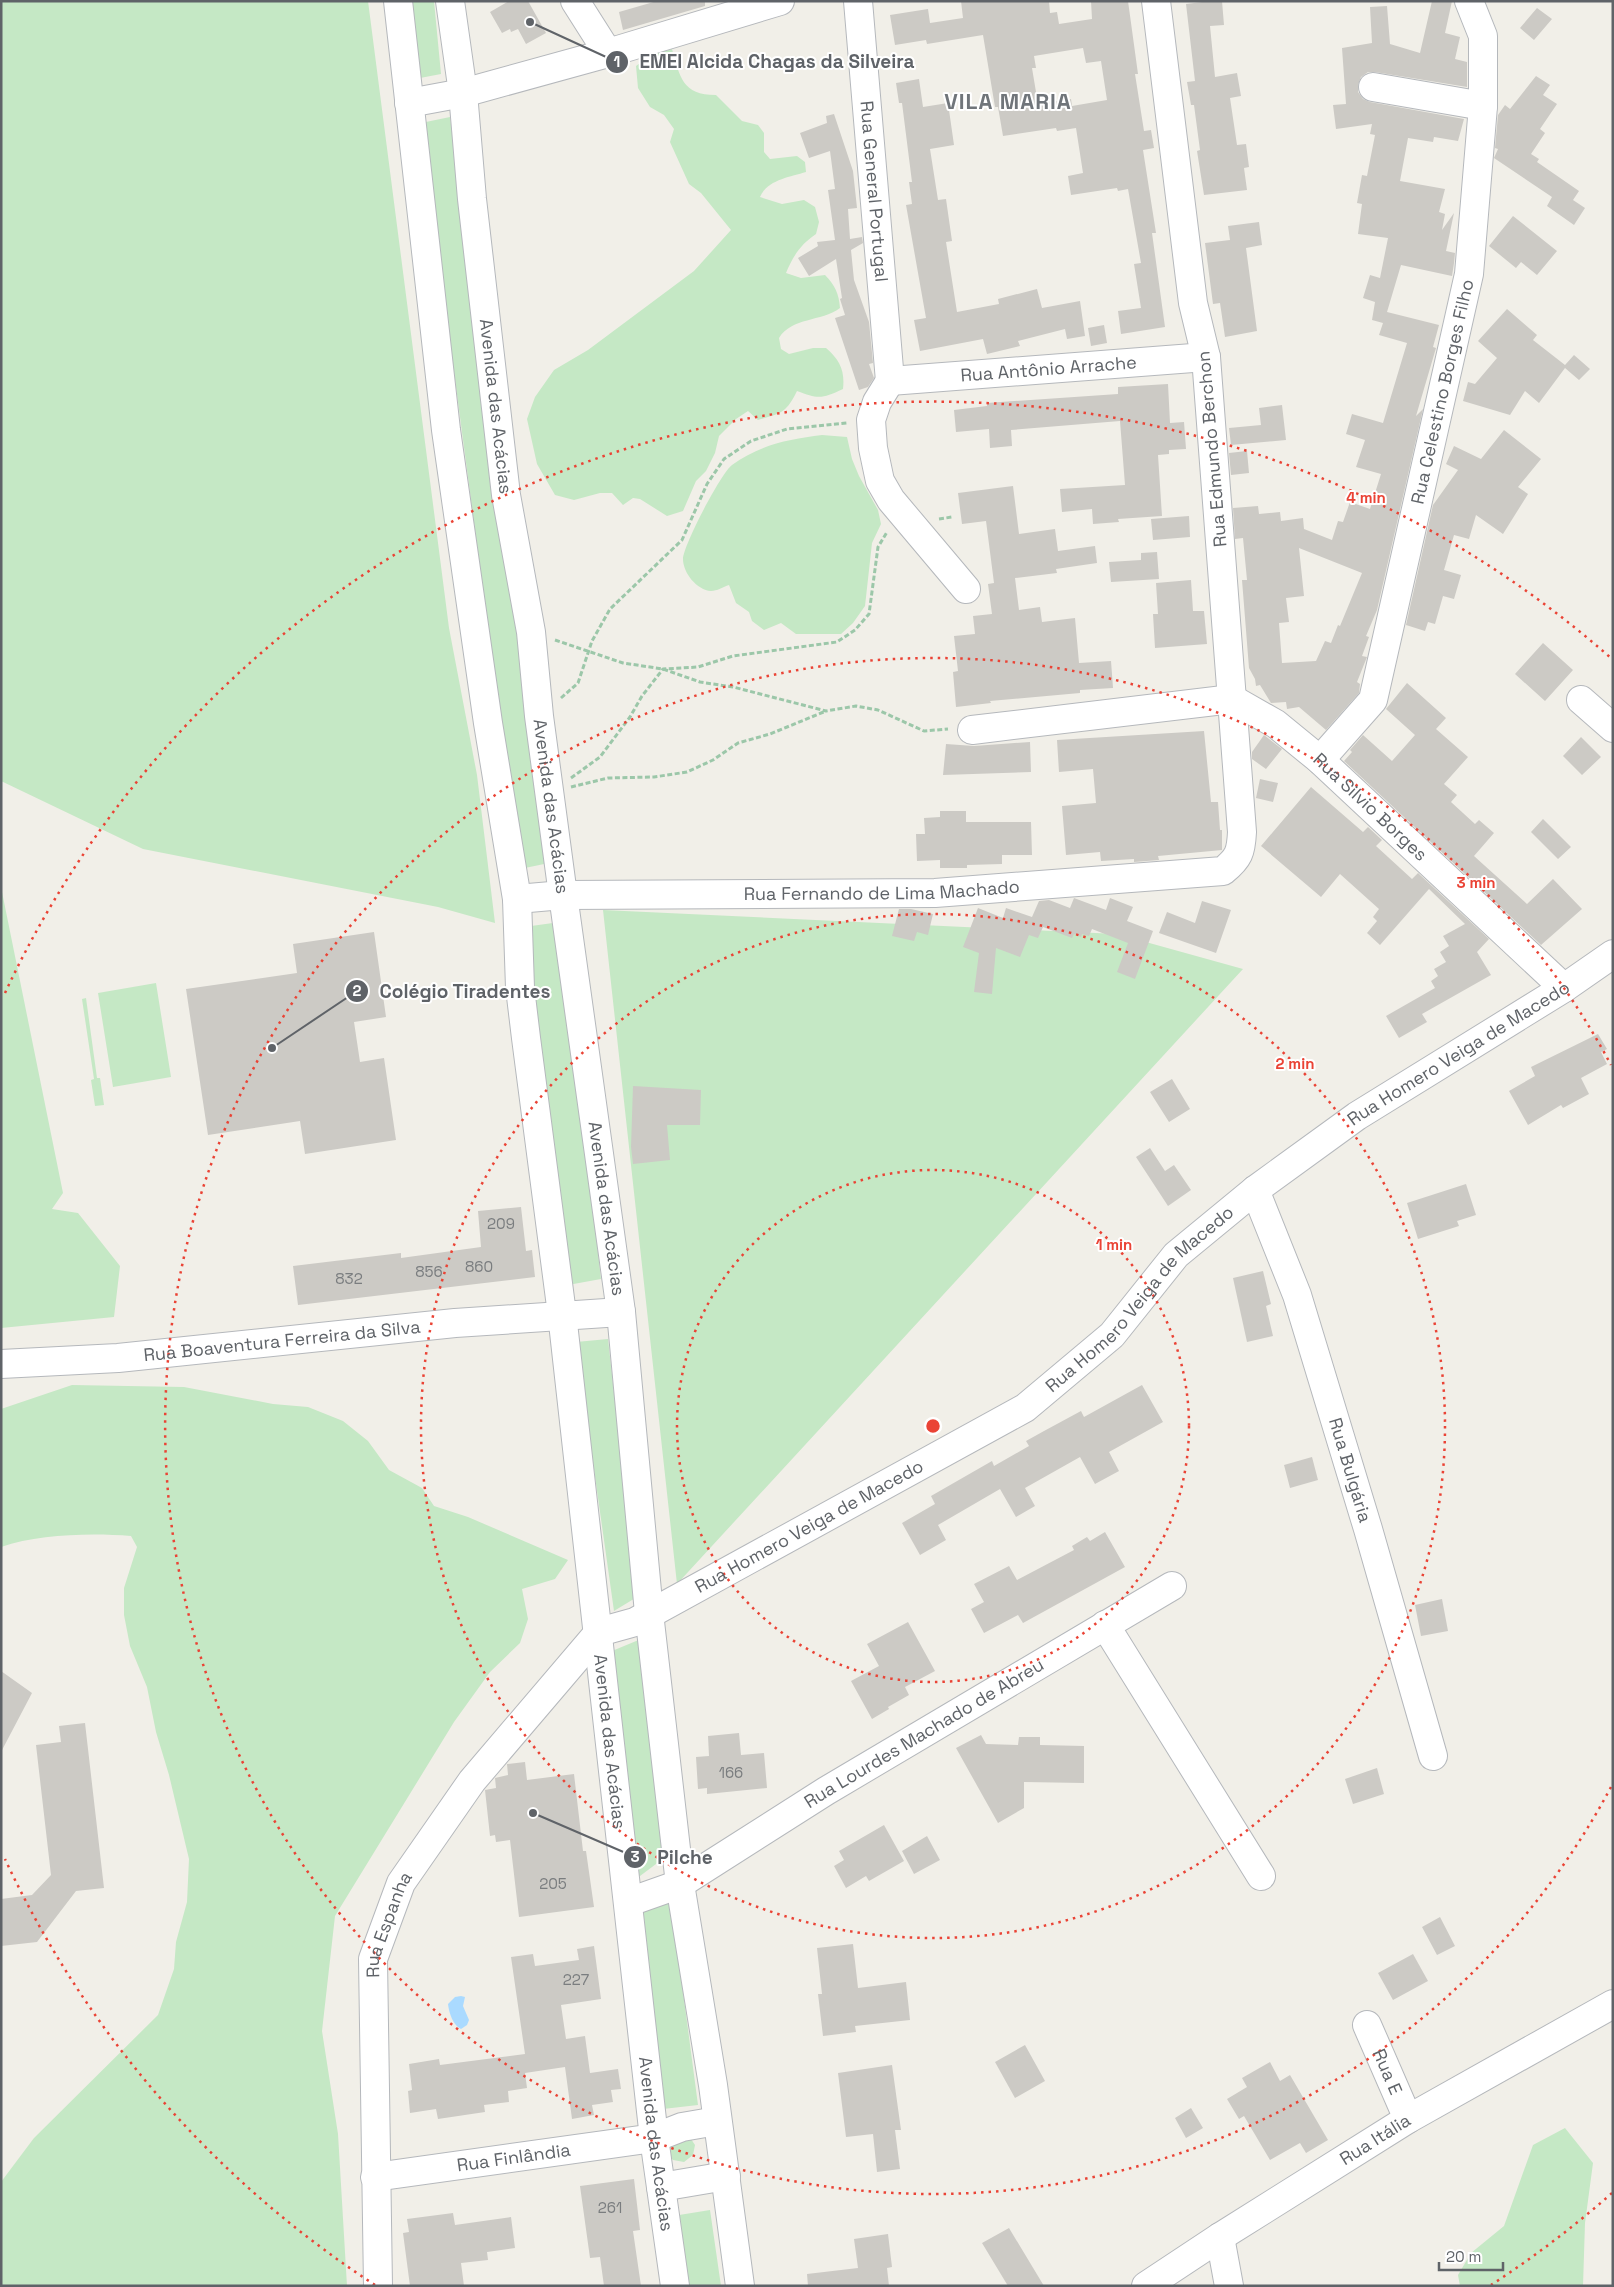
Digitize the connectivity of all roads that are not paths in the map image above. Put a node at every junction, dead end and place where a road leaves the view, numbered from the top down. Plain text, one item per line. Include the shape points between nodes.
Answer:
1 (398, 1) edge
2 (450, 1) edge
3 (575, 1) edge
4 (780, 1) edge
5 (858, 1) edge
6 (1156, 1) edge
7 (1469, 1) edge
8 (608, 53) junction
9 (1373, 87) dead end
10 (464, 93) junction
11 (409, 102) junction
12 (1483, 106) junction
13 (1206, 357) junction
14 (890, 382) junction
15 (966, 589) dead end
16 (1232, 699) junction
17 (1581, 700) dead end
18 (1613, 728) edge
19 (972, 730) road end
20 (1320, 760) junction
21 (1201, 872) joint
22 (563, 895) junction
23 (517, 898) junction
24 (1613, 954) edge
25 (1564, 988) junction
26 (1255, 1190) junction
27 (621, 1312) junction
28 (562, 1314) junction
29 (1, 1364) edge
30 (1172, 1586) dead end
31 (642, 1617) junction
32 (1105, 1625) junction
33 (599, 1632) junction
34 (1433, 1756) dead end
35 (1261, 1876) dead end
36 (680, 1884) junction
37 (629, 1902) junction
38 (1613, 2004) edge
39 (1366, 2025) dead end
40 (1408, 2119) junction
41 (717, 2121) junction
42 (654, 2138) junction
43 (726, 2176) junction
44 (375, 2177) junction
45 (661, 2186) junction
46 (1220, 2237) junction
47 (378, 2286) edge
48 (675, 2286) edge
49 (740, 2286) edge
50 (1146, 2286) edge
51 (1229, 2286) edge

1 - 11 street, Avenida das Acácias
2 - 10 street, Avenida das Acácias
3 - 8 street
4 - 8 street
5 - 14 street, Rua General Portugal
6 - 13 street, Rua Edmundo Berchon via 1193,303
7 - 12 street, Rua Celestino Borges Filho via 1483,36
8 - 10 street
9 - 12 street
10 - 11 street
10 - 22 street, Avenida das Acácias via 472,200 506,495 531,632
11 - 23 street, Avenida das Acácias via 446,430
12 - 20 street, Rua Celestino Borges Filho via 1469,274 1373,700
13 - 14 street, Rua Antônio Arrache
13 - 16 street, Rua Edmundo Berchon
14 - 15 street via 876,402 871,420 880,481 891,500
16 - 19 street
16 - 20 street, Rua Silvio Borges via 1276,724
16 - 21 street, Rua Edmundo Berchon via 1241,848 1236,860 1223,871
17 - 18 street
20 - 25 street, Rua Silvio Borges
21 - 22 street, Rua Fernando de Lima Machado via 935,893
22 - 23 street, Rua Fernando de Lima Machado
22 - 27 street, Avenida das Acácias
23 - 28 street, Avenida das Acácias via 520,988
24 - 25 street, Rua Homero Veiga de Macedo
25 - 26 street, Rua Homero Veiga de Macedo via 1358,1116
26 - 31 street, Rua Homero Veiga de Macedo via 1176,1256 1112,1335 1025,1408
26 - 34 street, Rua Bulgária via 1297,1295
27 - 28 street, Avenida das Acácias
27 - 31 street, Avenida das Acácias
28 - 29 street, Rua Boaventura Ferreira da Silva via 118,1358
28 - 33 street, Avenida das Acácias
30 - 32 street, Rua Lourdes Machado de Abreu
31 - 33 street, Rua Homero Veiga de Macedo
31 - 36 street, Avenida das Acácias
32 - 35 street
32 - 36 street, Rua Lourdes Machado de Abreu via 826,1791
33 - 37 street, Avenida das Acácias
33 - 44 street, Rua Espanha via 472,1781 401,1882 372,1959
36 - 37 street, Rua Lourdes Machado de Abreu
36 - 41 street, Avenida das Acácias
37 - 42 street, Avenida das Acácias
38 - 40 street, Rua Itália
39 - 40 street, Rua E
40 - 46 street, Rua Itália
41 - 42 street, Rua Finlândia
41 - 43 street, Avenida das Acácias
42 - 44 street, Rua Finlândia
42 - 45 street, Avenida das Acácias
43 - 45 street
43 - 49 street, Avenida das Acácias
44 - 47 street, Rua Espanha
45 - 48 street, Avenida das Acácias
46 - 50 street, Rua Itália
46 - 51 street

